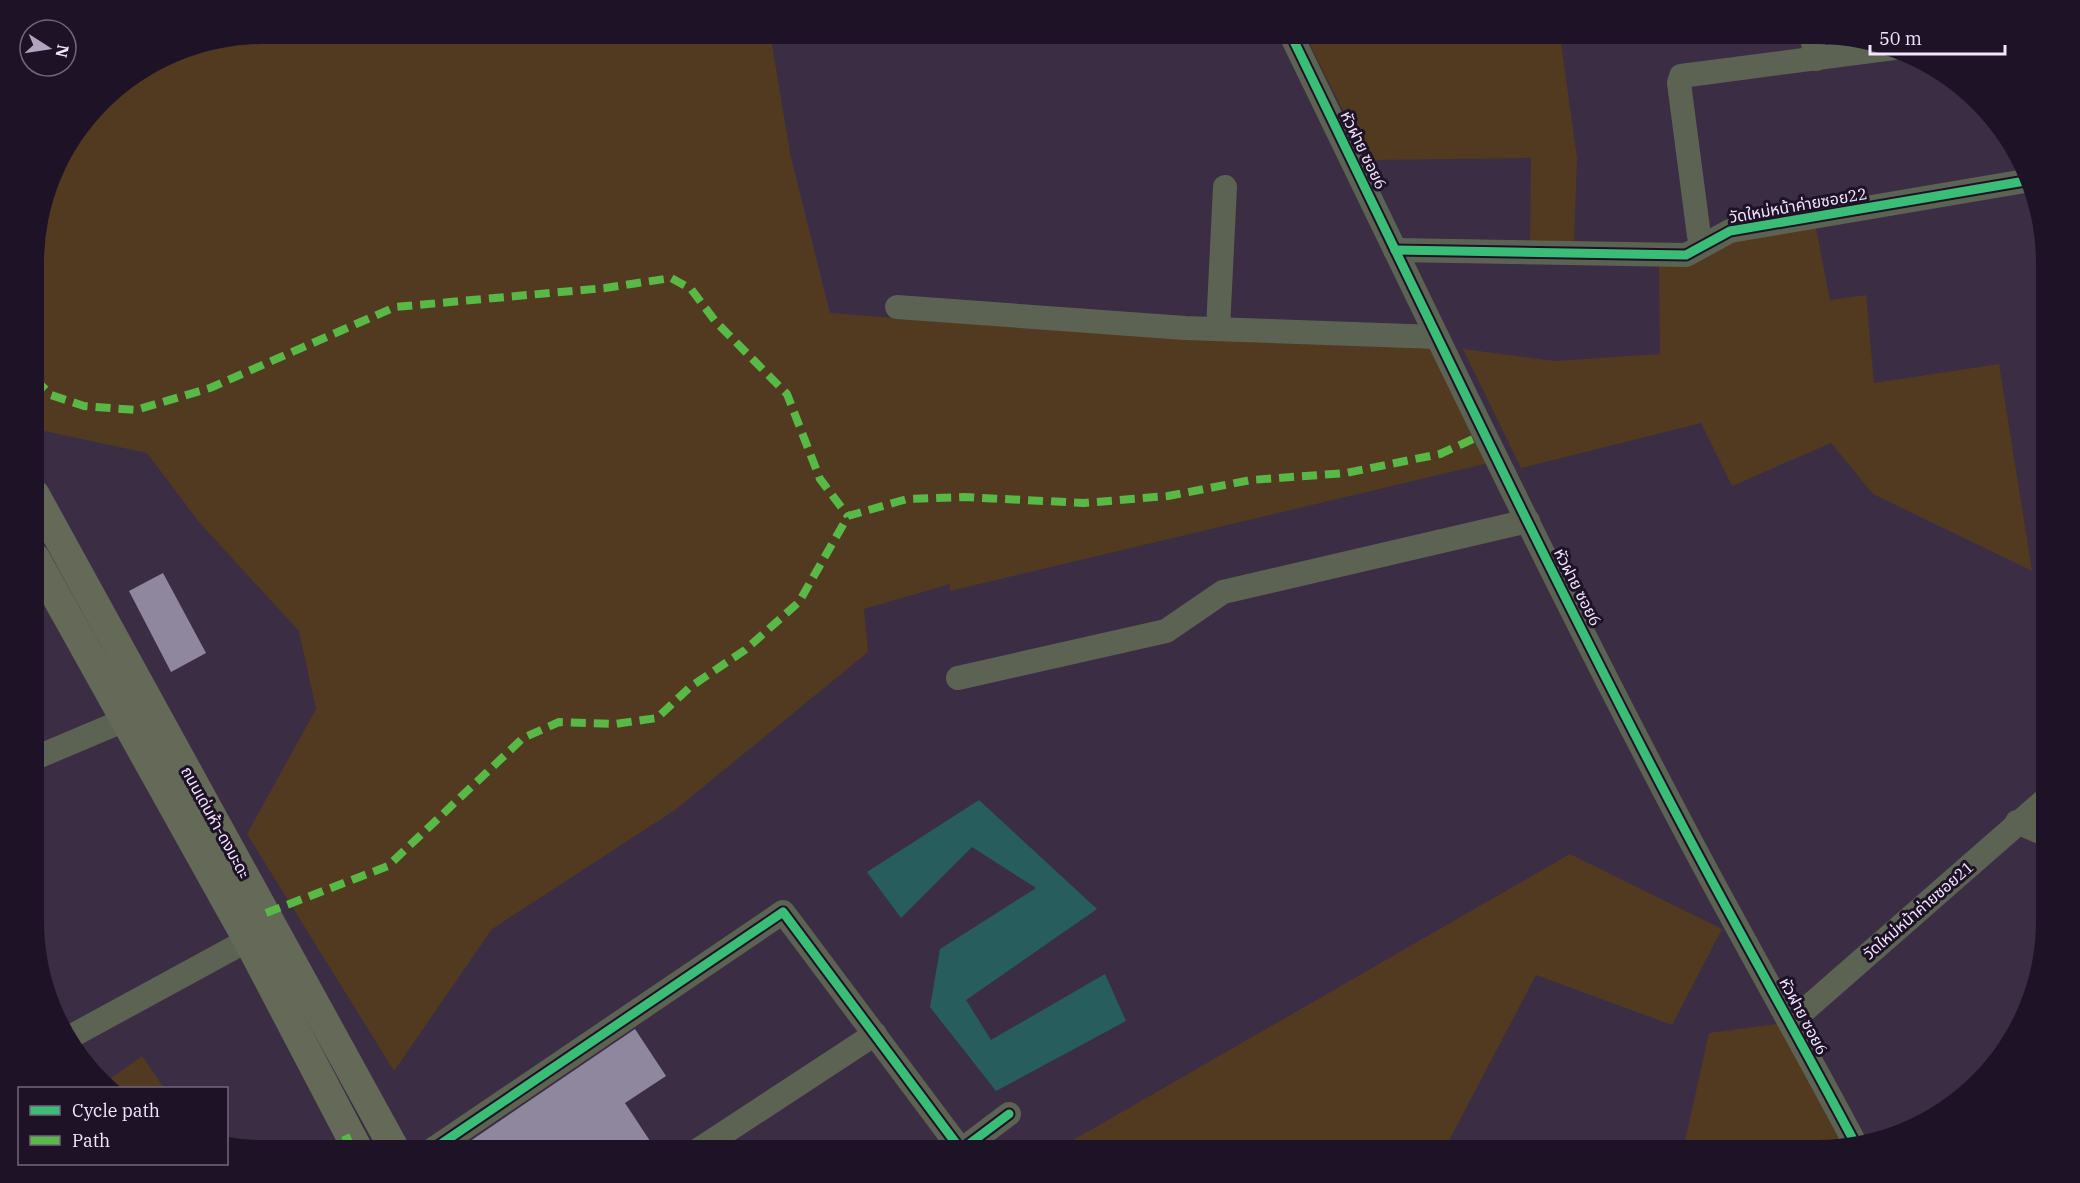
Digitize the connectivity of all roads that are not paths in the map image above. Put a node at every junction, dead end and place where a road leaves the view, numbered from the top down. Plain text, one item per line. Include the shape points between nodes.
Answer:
1 (1295, 44) edge
2 (1813, 44) edge
3 (1873, 51) edge
4 (1816, 59) junction
5 (2021, 182) edge
6 (1225, 187) dead end
7 (1705, 243) junction
8 (1395, 250) junction
9 (897, 307) dead end
10 (1218, 329) junction
11 (1437, 337) junction
12 (44, 511) edge
13 (1528, 521) junction
14 (44, 574) edge
15 (958, 678) dead end
16 (125, 720) junction
17 (44, 754) edge
18 (2036, 807) edge
19 (2018, 822) junction
20 (2036, 830) edge
21 (248, 940) junction
22 (1791, 1022) junction
23 (75, 1034) edge
24 (874, 1034) junction
25 (1009, 1114) dead end
26 (1852, 1137) edge
27 (353, 1140) edge
28 (390, 1140) edge
29 (447, 1140) edge
30 (713, 1140) edge
31 (954, 1140) edge
32 (974, 1140) edge

1 - 8 street, หัวฝาย ซอย6
2 - 4 street
3 - 4 street
4 - 7 street via 1679,79 1699,237
5 - 7 street, วัดใหม่หน้าค่ายซอย22 via 1730,231
6 - 10 street
7 - 8 street, วัดใหม่หน้าค่ายซอย22 via 1686,255
8 - 11 street, หัวฝาย ซอย6
9 - 10 street
10 - 11 street
11 - 13 street, หัวฝาย ซอย6
12 - 28 main road, ถนนเด่นห้า-ดงมะดะ
13 - 15 street via 1223,592 1166,631
13 - 22 street, หัวฝาย ซอย6 via 1689,837
14 - 16 main road, ถนนเด่นห้า-ดงมะดะ
16 - 17 street
16 - 21 main road, ถนนเด่นห้า-ดงมะดะ
18 - 19 street, วัดใหม่หน้าค่ายซอย21
19 - 20 street
19 - 22 street, วัดใหม่หน้าค่ายซอย21
21 - 23 street
21 - 27 main road, ถนนเด่นห้า-ดงมะดะ
22 - 26 street, หัวฝาย ซอย6
24 - 29 street via 783,912
24 - 30 street
24 - 31 street
25 - 32 street

